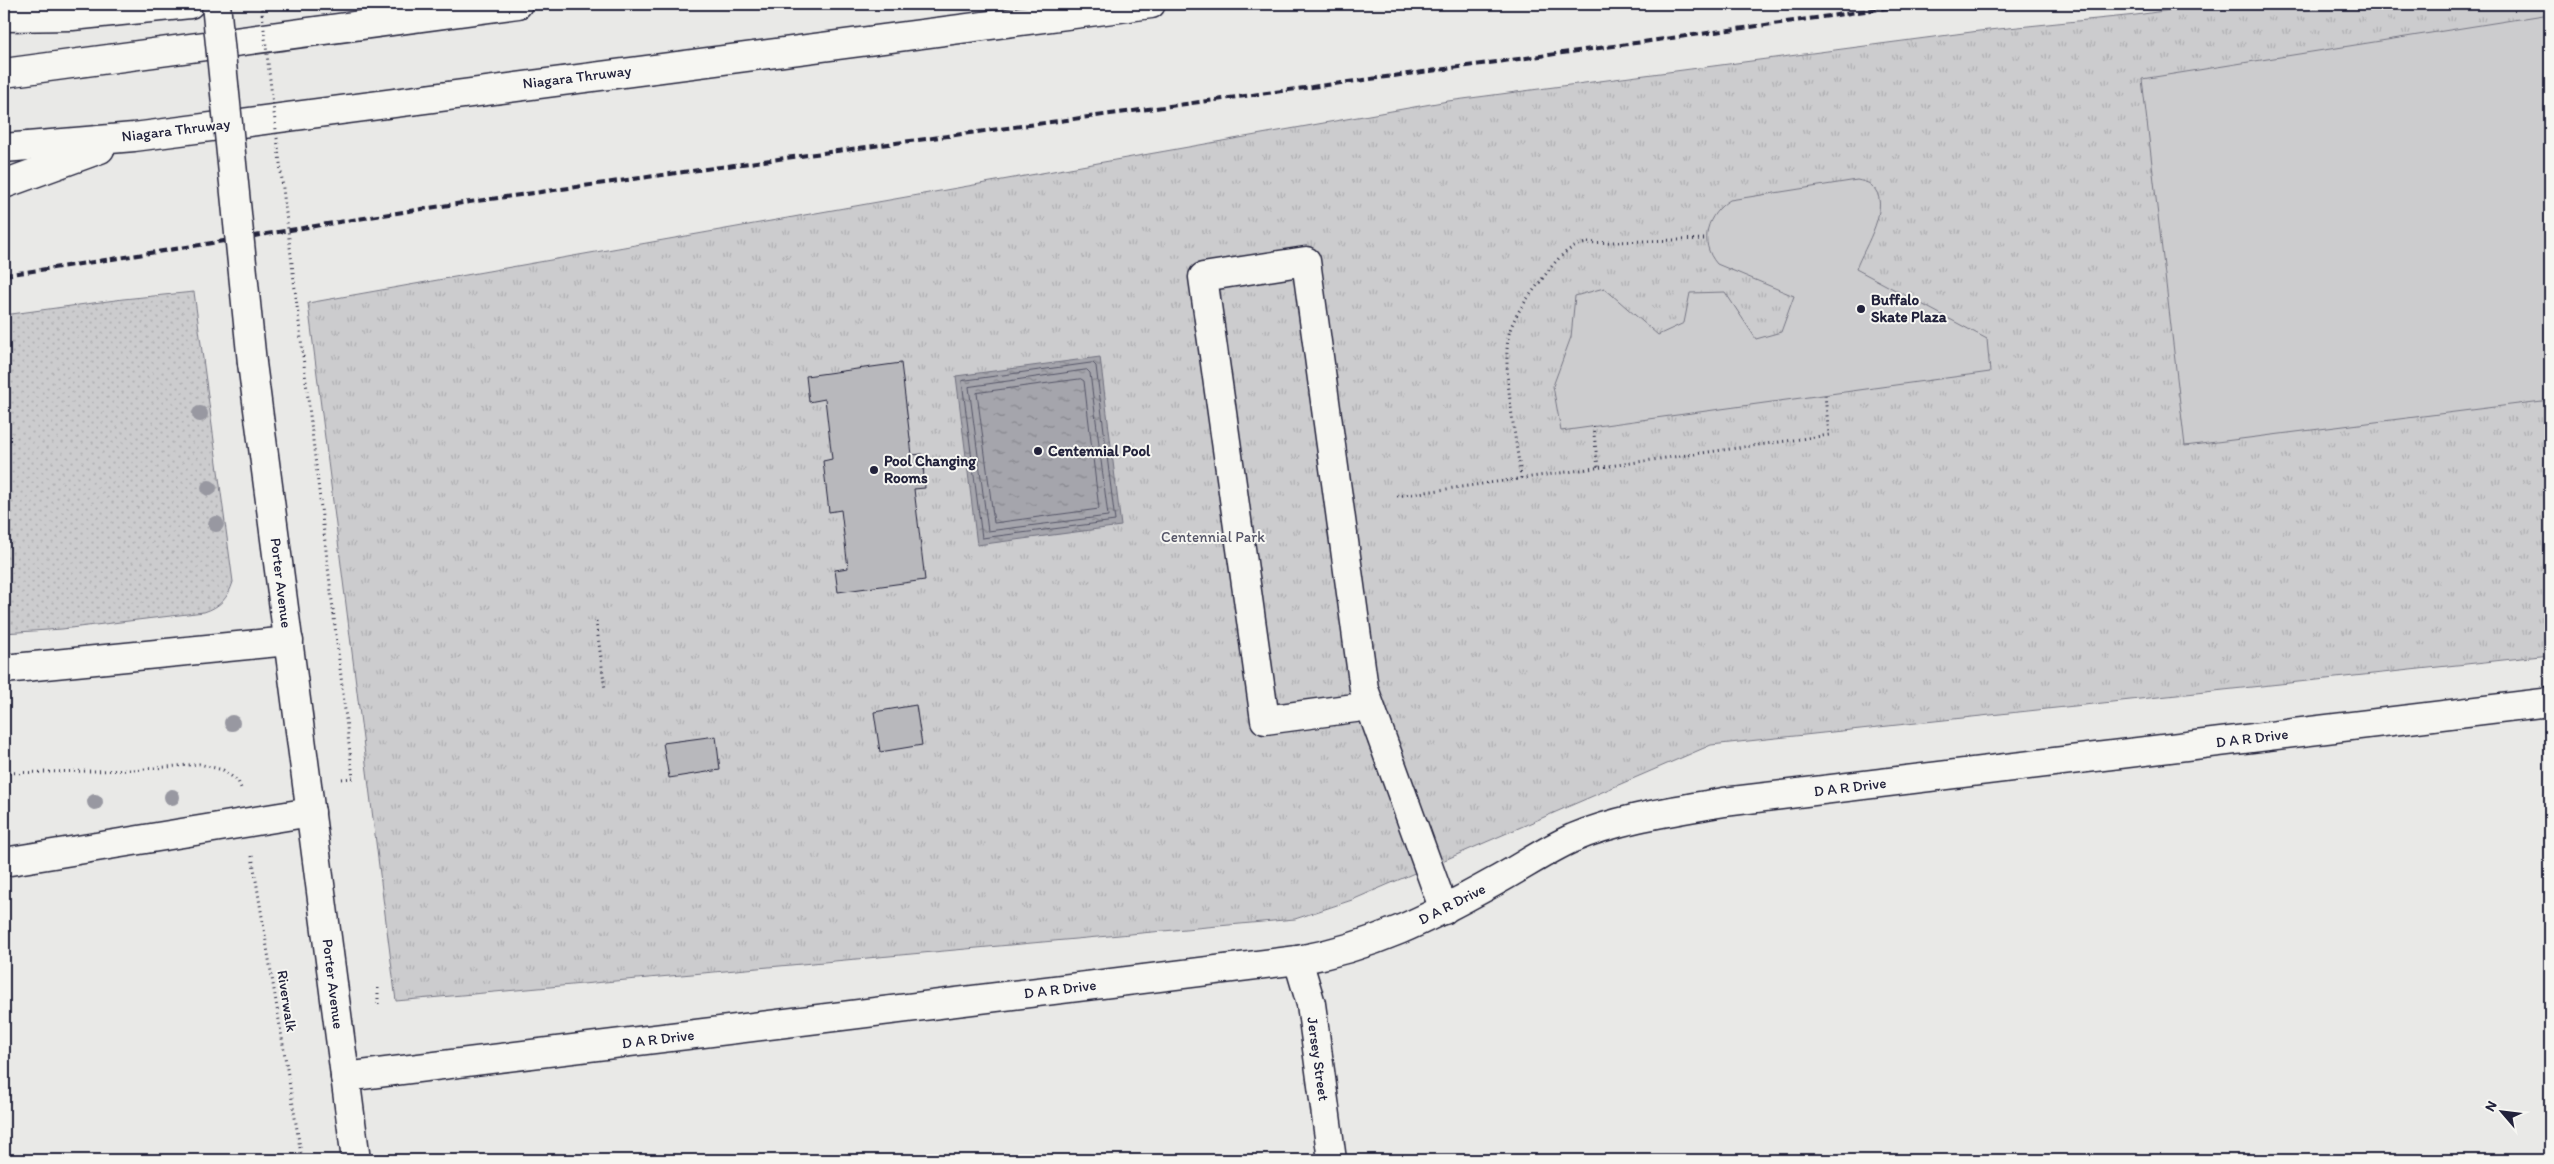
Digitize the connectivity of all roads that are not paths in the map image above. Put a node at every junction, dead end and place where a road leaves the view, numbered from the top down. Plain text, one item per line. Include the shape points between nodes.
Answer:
1 (190, 4) edge
2 (216, 4) edge
3 (518, 4) edge
4 (1151, 4) edge
5 (4, 17) edge
6 (4, 73) edge
7 (134, 136) junction
8 (4, 148) edge
9 (4, 184) edge
10 (289, 641) junction
11 (4, 669) edge
12 (2550, 702) edge
13 (1370, 706) junction
14 (310, 812) junction
15 (4, 862) edge
16 (1444, 910) junction
17 (1298, 960) junction
18 (345, 1077) junction
19 (356, 1160) edge
20 (1332, 1160) edge

1 - 5 main road via 72,16
2 - 10 main road, Porter Avenue, bridge via 252,363
3 - 6 main road
4 - 7 main road, Niagara Thruway
7 - 8 main road, Niagara Thruway
7 - 9 main road
10 - 11 main road
10 - 14 main road, Porter Avenue
12 - 16 main road, D A R Drive via 1724,802 1643,817 1572,838
13 - 13 main road via 1364,690 1306,261 1203,276 1265,720
13 - 16 main road
14 - 15 main road
14 - 18 main road, Porter Avenue
16 - 17 main road, D A R Drive via 1378,940 1337,953
17 - 18 main road, D A R Drive
17 - 20 main road, Jersey Street via 1311,1004
18 - 19 main road, Porter Avenue

